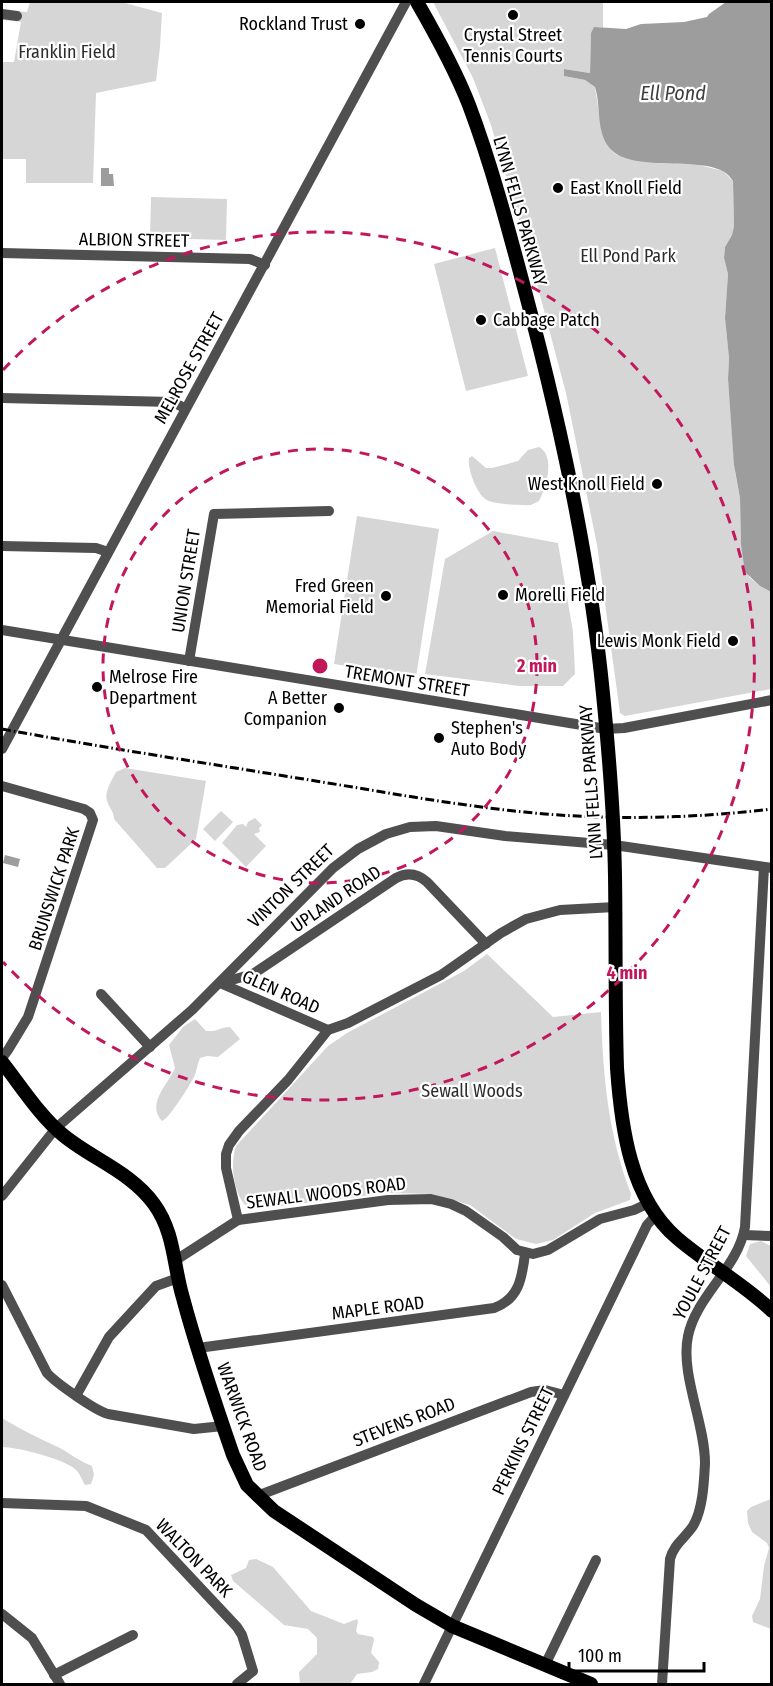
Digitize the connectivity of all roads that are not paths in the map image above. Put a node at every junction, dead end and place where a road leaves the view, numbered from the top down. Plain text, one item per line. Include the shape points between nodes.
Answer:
1 (406, 2) edge
2 (417, 2) edge
3 (2, 14) edge
4 (17, 16) dead end
5 (2, 253) edge
6 (265, 265) junction
7 (2, 398) edge
8 (185, 408) junction
9 (329, 511) dead end
10 (2, 546) edge
11 (108, 552) junction
12 (2, 630) edge
13 (61, 640) junction
14 (189, 661) junction
15 (771, 700) edge
16 (606, 729) junction
17 (2, 749) edge
18 (2, 786) edge
19 (614, 845) junction
20 (768, 867) edge
21 (615, 907) junction
22 (486, 944) junction
23 (220, 983) junction
24 (101, 994) dead end
25 (328, 1030) junction
26 (150, 1047) junction
27 (2, 1060) edge
28 (56, 1128) junction
29 (2, 1196) edge
30 (652, 1209) junction
31 (238, 1220) junction
32 (744, 1235) junction
33 (771, 1236) edge
34 (525, 1254) junction
35 (176, 1260) junction
36 (724, 1273) junction
37 (178, 1278) junction
38 (2, 1285) edge
39 (771, 1311) edge
40 (198, 1348) junction
41 (76, 1394) junction
42 (564, 1395) junction
43 (223, 1426) junction
44 (257, 1496) junction
45 (2, 1503) edge
46 (596, 1560) dead end
47 (2, 1614) edge
48 (452, 1626) junction
49 (133, 1635) dead end
50 (545, 1665) junction
51 (57, 1680) edge
52 (237, 1684) edge
53 (424, 1684) edge
54 (591, 1684) edge
55 (662, 1684) edge

1 - 6 street, MELROSE STREET
2 - 16 main road, LYNN FELLS PARKWAY via 444,48 474,118 548,378 585,560
3 - 4 street
5 - 6 street, ALBION STREET via 250,259
6 - 8 street, MELROSE STREET
7 - 8 street via 171,402
8 - 11 street, MELROSE STREET
9 - 14 street, UNION STREET via 214,515
10 - 11 street via 94,548
11 - 13 street, MELROSE STREET
12 - 13 street, TREMONT STREET
13 - 14 street, TREMONT STREET
13 - 17 street, MELROSE STREET
14 - 16 street, TREMONT STREET
15 - 16 street, TREMONT STREET
16 - 19 main road, LYNN FELLS PARKWAY
18 - 27 street, BRUNSWICK PARK via 84,809 92,815 93,822 28,1017
19 - 20 street, VINTON STREET
19 - 21 main road, LYNN FELLS PARKWAY
19 - 23 street, VINTON STREET via 436,826 393,832 340,861
20 - 32 street, YOULE STREET
21 - 22 street, SEWALL WOODS ROAD via 546,912 520,922
21 - 30 main road, LYNN FELLS PARKWAY via 619,1091 630,1152
22 - 23 street, UPLAND ROAD via 424,879 405,874 253,974
22 - 25 street, SEWALL WOODS ROAD via 441,975
23 - 25 street, GLEN ROAD
23 - 26 street, VINTON STREET
24 - 26 street
25 - 31 street, SEWALL WOODS ROAD via 229,1145 226,1168
26 - 28 street, VINTON STREET
27 - 28 main road
28 - 29 street, VINTON STREET
28 - 35 main road, WARWICK ROAD via 148,1196 167,1226
30 - 34 street via 600,1220 548,1250
30 - 36 main road, LYNN FELLS PARKWAY via 678,1239
30 - 42 street, PERKINS STREET
31 - 34 street, SEWALL WOODS ROAD via 380,1201 431,1199 466,1211
31 - 35 street
32 - 33 street
32 - 36 street, YOULE STREET
34 - 40 street, MAPLE ROAD via 517,1291 494,1308
35 - 37 main road, WARWICK ROAD
36 - 39 main road, LYNN FELLS PARKWAY
36 - 55 street, YOULE STREET via 699,1310 687,1340 705,1466 697,1517 670,1559
37 - 40 main road, WARWICK ROAD
37 - 41 street via 153,1289 109,1337
38 - 41 street via 47,1373
40 - 43 main road, WARWICK ROAD
41 - 43 street via 108,1414 197,1429
42 - 44 street, STEVENS ROAD via 534,1391
42 - 48 street, PERKINS STREET
43 - 44 main road, WARWICK ROAD via 240,1473
44 - 48 main road, WARWICK ROAD via 290,1523
45 - 52 street, WALTON PARK via 86,1506 146,1530 237,1627 253,1669
46 - 50 street
47 - 51 street via 32,1638
48 - 50 main road, WARWICK ROAD
48 - 53 street, PERKINS STREET
49 - 51 street
50 - 54 main road, WARWICK ROAD

